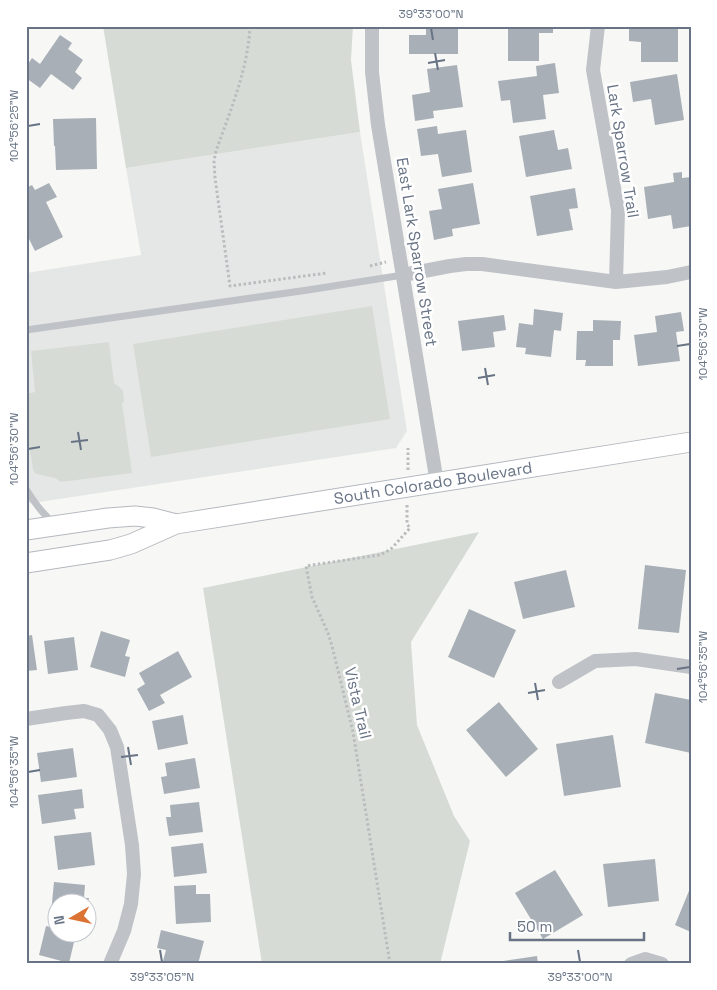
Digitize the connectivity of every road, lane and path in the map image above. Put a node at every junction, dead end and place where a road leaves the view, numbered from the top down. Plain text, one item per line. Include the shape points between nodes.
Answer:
1 (250, 26) edge
2 (372, 26) edge
3 (598, 26) edge
4 (400, 257) junction
5 (368, 267) dead end
6 (332, 272) dead end
7 (691, 272) edge
8 (403, 275) junction
9 (616, 282) junction
10 (26, 330) edge
11 (691, 442) edge
12 (437, 483) junction
13 (26, 489) edge
14 (176, 524) junction
15 (56, 525) junction
16 (410, 528) dead end
17 (26, 530) edge
18 (26, 563) edge
19 (691, 667) edge
20 (559, 682) dead end
21 (26, 719) edge
22 (110, 964) edge
23 (390, 964) edge
24 (631, 964) edge
25 (662, 964) edge

1 - 6 path via 246,60 214,161 230,286
2 - 4 street, East Lark Sparrow Street via 375,106
3 - 9 street, Lark Sparrow Trail via 593,70 618,210
4 - 5 path
4 - 8 street, East Lark Sparrow Street
7 - 9 street
8 - 9 street via 482,264
8 - 10 lane
8 - 12 street, East Lark Sparrow Street
11 - 12 main road, South Colorado Boulevard
12 - 14 main road, South Colorado Boulevard
13 - 15 lane via 36,506
14 - 15 main road, South Colorado Boulevard via 135,516
14 - 18 main road, South Colorado Boulevard via 110,550
15 - 17 main road, South Colorado Boulevard
16 - 23 path, Vista Trail via 392,548 379,555 306,566 312,596 332,646 353,732
19 - 20 street via 636,659 595,661
21 - 22 street via 84,711 98,715 110,730 117,747 134,874 124,931
24 - 25 street via 645,959

